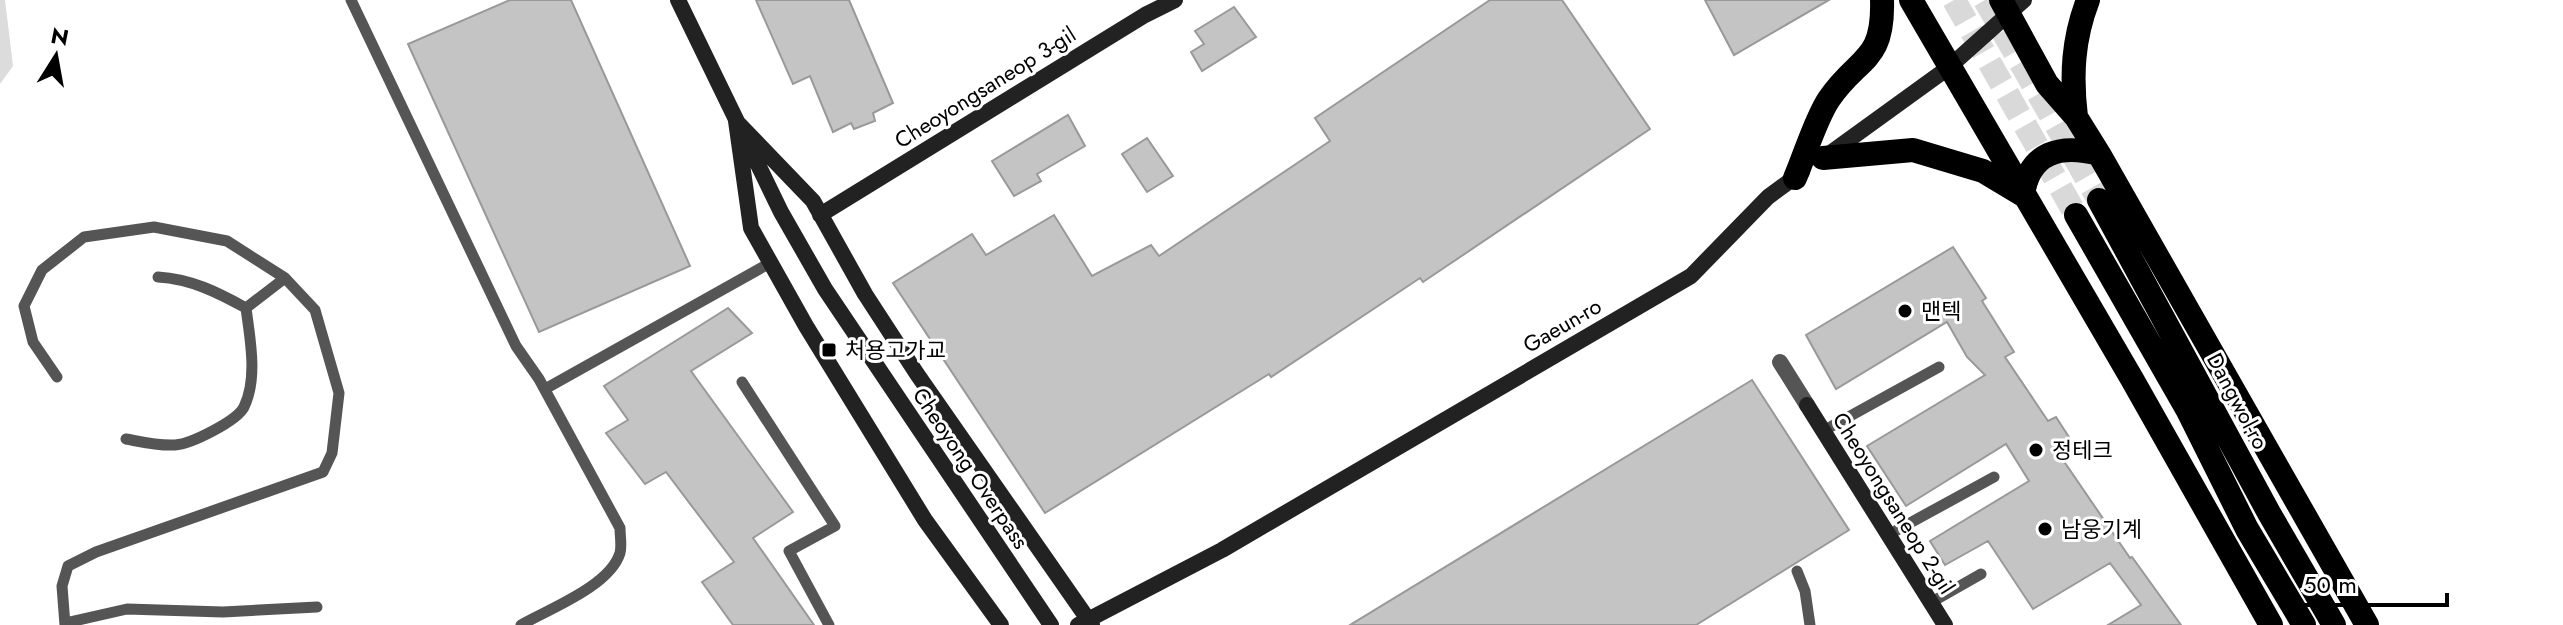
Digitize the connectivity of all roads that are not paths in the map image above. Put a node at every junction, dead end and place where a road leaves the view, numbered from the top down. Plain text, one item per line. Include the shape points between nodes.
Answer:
1 (351, 0) edge
2 (678, 0) edge
3 (1175, 0) edge
4 (1882, 0) edge
5 (1911, 0) edge
6 (2088, 0) edge
7 (2012, 5) edge
8 (1141, 8) edge
9 (1948, 68) junction
10 (2076, 117) junction
11 (736, 121) junction
12 (2099, 154) junction
13 (1823, 158) junction
14 (1795, 178) junction
15 (2023, 195) junction
16 (2099, 200) tunnel mouth
17 (820, 215) junction
18 (2076, 215) tunnel mouth
19 (770, 263) junction
20 (158, 277) dead end
21 (285, 278) junction
22 (246, 308) junction
23 (1780, 362) dead end
24 (1939, 367) dead end
25 (57, 377) dead end
26 (742, 382) dead end
27 (545, 389) junction
28 (1807, 405) joint
29 (1823, 431) junction
30 (126, 439) dead end
31 (1994, 477) dead end
32 (1888, 535) junction
33 (1797, 571) dead end
34 (1981, 574) dead end
35 (1930, 603) junction
36 (317, 607) dead end
37 (1086, 623) edge
38 (65, 624) edge
39 (521, 625) edge
40 (829, 625) edge
41 (1001, 625) edge
42 (1051, 625) edge
43 (1810, 625) edge
44 (1945, 625) edge
45 (2271, 625) edge
46 (2304, 625) edge
47 (2334, 625) edge
48 (2367, 625) edge

1 - 27 lane via 516,346
2 - 11 main road, Cheoyong Overpass
3 - 8 main road, Cheoyongsaneop 3-gil
4 - 14 highway via 1883,21 1874,52 1829,99
5 - 9 highway
6 - 10 highway via 2074,49
7 - 9 main road, Gaeun-ro
7 - 10 highway via 2047,84
8 - 17 main road, Cheoyongsaneop 3-gil
9 - 13 main road, Gaeun-ro
9 - 15 highway
10 - 12 highway
11 - 17 main road via 813,201
11 - 19 main road via 751,228
11 - 42 main road, Cheoyong Overpass via 825,289
12 - 15 highway via 2080,149 2047,155 2034,165
12 - 48 highway
13 - 14 main road, Gaeun-ro
13 - 15 highway via 1913,150 1983,171
14 - 37 main road, Gaeun-ro via 1768,197 1691,276 1222,550
15 - 45 highway
16 - 47 highway, Dangwol-ro
17 - 37 main road via 917,374
18 - 46 highway
19 - 27 lane
19 - 41 main road via 925,520
20 - 22 lane via 216,290
21 - 22 lane
21 - 25 lane via 227,241 154,227 84,237 42,270 24,306 33,342
21 - 38 lane via 315,310 339,393 332,453 323,472 68,566 62,586
22 - 30 lane via 251,377 244,409 221,427 179,445
23 - 28 street
24 - 29 lane
26 - 40 lane via 835,526 789,551
27 - 39 lane via 620,528 621,550 613,568 591,587
28 - 29 main road, Cheoyongsaneop 2-gil
29 - 32 main road, Cheoyongsaneop 2-gil
31 - 32 lane
32 - 35 main road, Cheoyongsaneop 2-gil
33 - 43 lane
34 - 35 lane
35 - 44 main road, Cheoyongsaneop 2-gil
36 - 38 lane via 223,612 127,609

